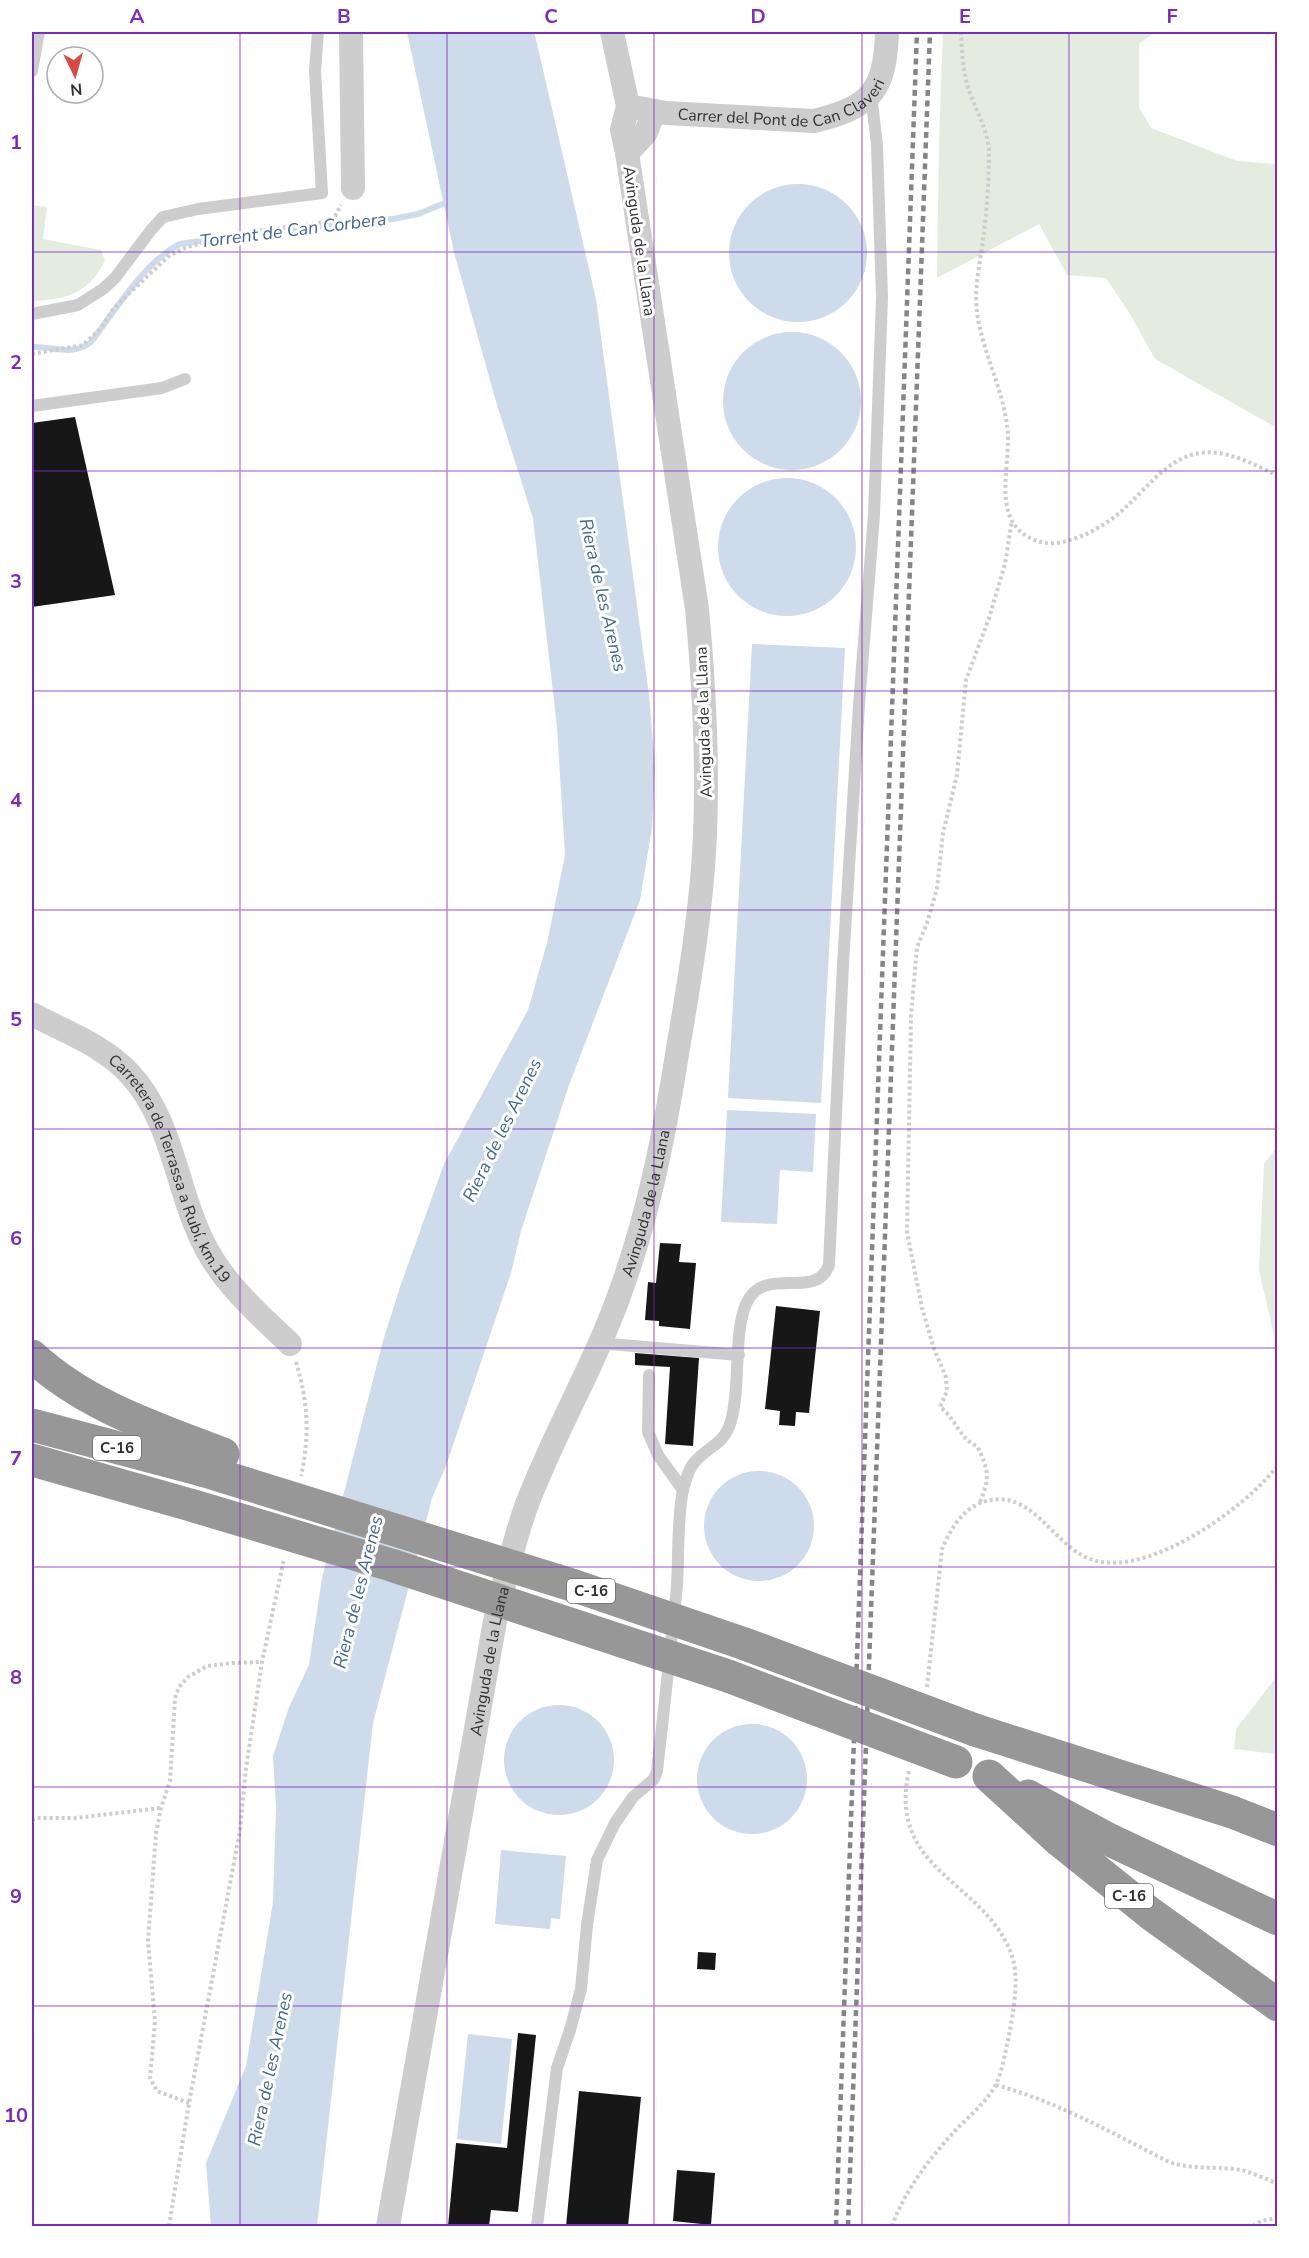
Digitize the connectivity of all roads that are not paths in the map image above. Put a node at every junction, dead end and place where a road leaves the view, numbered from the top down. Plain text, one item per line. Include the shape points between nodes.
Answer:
1 (39, 32) edge
2 (318, 32) edge
3 (351, 32) edge
4 (612, 32) edge
5 (887, 32) edge
6 (32, 71) edge
7 (871, 94) junction
8 (628, 106) junction
9 (655, 111) junction
10 (627, 153) junction
11 (353, 188) road end
12 (32, 314) edge
13 (185, 379) dead end
14 (32, 406) edge
15 (32, 1014) edge
16 (598, 1343) junction
17 (290, 1344) road end
18 (739, 1355) junction
19 (32, 1356) edge
20 (649, 1375) dead end
21 (32, 1425) edge
22 (36, 1462) edge
23 (212, 1462) junction
24 (683, 1490) junction
25 (989, 1776) junction
26 (1278, 1811) edge
27 (1232, 1812) junction
28 (1278, 1830) edge
29 (1278, 1919) edge
30 (1278, 2005) edge
31 (388, 2226) edge
32 (537, 2226) edge

1 - 6 lane
2 - 12 lane via 315,71 322,193 163,217 104,290 78,305
3 - 11 street
4 - 8 street, Avinguda de la Llana
5 - 7 street, Carrer del Pont de Can Claveri via 886,62
7 - 9 street, Carrer del Pont de Can Claveri via 843,113 814,121
7 - 18 lane via 877,145 882,298 874,515 843,964 832,1245 825,1276 816,1281 770,1284 753,1293 743,1316
8 - 9 street, Carrer del Pont de Can Claveri
8 - 10 street, Avinguda de la Llana via 622,130
9 - 10 street, Avinguda de la Llana via 645,134
10 - 16 street, Avinguda de la Llana via 697,609 704,678 706,801 697,923 670,1098 642,1227
13 - 14 lane via 162,388
15 - 17 street, Carretera de Terrassa a Rubí, km.19 via 97,1048 141,1086 160,1120 205,1248 221,1274
16 - 18 lane
16 - 31 street, Avinguda de la Llana via 528,1502 495,1621
18 - 24 lane via 735,1404 727,1433 694,1464
19 - 23 highway via 84,1395
20 - 24 lane via 648,1432 658,1455
21 - 23 highway, C-16
22 - 25 highway, C-16, bridge via 391,1565 728,1676
23 - 27 highway, C-16, bridge via 418,1536 742,1643 975,1731
24 - 32 lane via 657,1771 620,1816 597,1860 581,1989 557,2068
25 - 29 highway, C-16 via 1110,1840
25 - 30 highway, C-16 via 1114,1885
26 - 27 highway, C-16
27 - 28 highway, C-16

